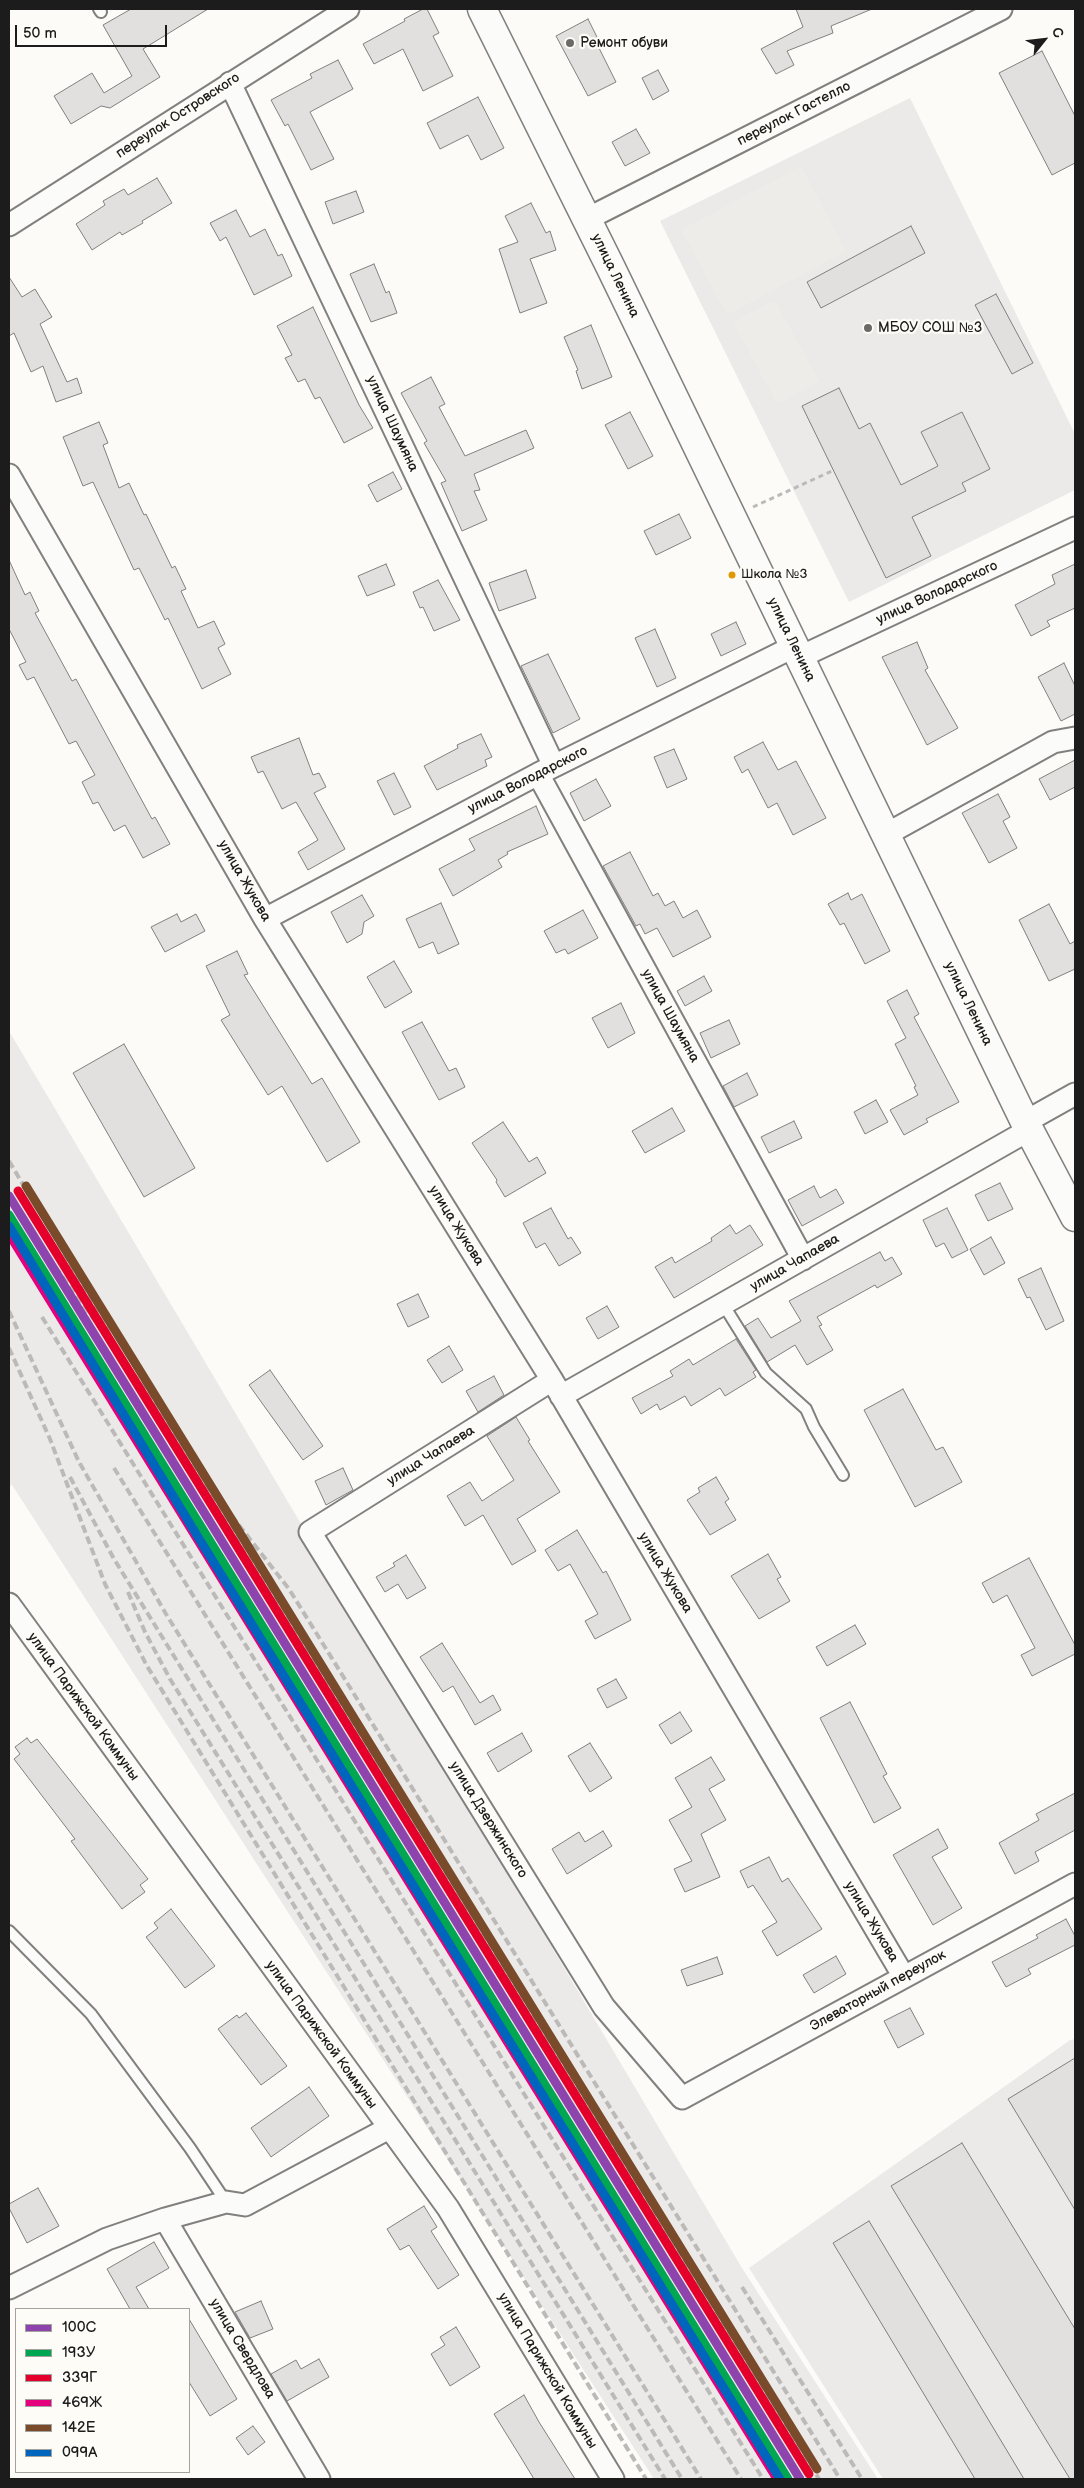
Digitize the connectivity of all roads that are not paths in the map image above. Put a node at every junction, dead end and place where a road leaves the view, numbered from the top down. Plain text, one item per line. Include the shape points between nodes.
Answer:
1 (348, 9) edge
2 (482, 9) edge
3 (1001, 9) edge
4 (230, 82) junction
5 (587, 219) junction
6 (9, 224) edge
7 (9, 476) edge
8 (1075, 528) edge
9 (796, 652) junction
10 (1075, 738) edge
11 (546, 770) junction
12 (887, 834) junction
13 (265, 919) junction
14 (1075, 1094) edge
15 (1027, 1126) junction
16 (1075, 1217) edge
17 (802, 1259) junction
18 (723, 1304) junction
19 (556, 1388) junction
20 (843, 1475) dead end
21 (310, 1532) joint
22 (9, 1604) edge
23 (1075, 1884) edge
24 (9, 1931) edge
25 (904, 1977) junction
26 (682, 2098) joint
27 (389, 2128) junction
28 (226, 2202) junction
29 (165, 2219) junction
30 (9, 2288) edge
31 (319, 2479) edge
32 (613, 2479) edge

1 - 4 street, переулок Островского
2 - 5 main road, улица Ленина
3 - 5 street, переулок Гастелло
4 - 6 street, переулок Островского
4 - 11 street, улица Шаумяна
5 - 9 main road, улица Ленина
7 - 13 street, улица Жукова
8 - 9 street, улица Володарского
9 - 11 street, улица Володарского
9 - 12 main road, улица Ленина
10 - 12 street via 1054,742
11 - 13 street, улица Володарского
11 - 17 street, улица Шаумяна
12 - 15 main road, улица Ленина
13 - 19 street, улица Жукова
14 - 15 street, улица Чапаева
15 - 16 main road, улица Ленина
15 - 17 street, улица Чапаева
17 - 18 street, улица Чапаева
18 - 19 street, улица Чапаева
18 - 20 lane via 766,1373 806,1409
19 - 21 street, улица Чапаева
19 - 25 street, улица Жукова
21 - 26 street, улица Дзержинского via 604,2008
22 - 27 street, улица Парижской Коммуны
23 - 25 street, Элеваторный переулок
24 - 28 lane via 91,2014
25 - 26 street, Элеваторный переулок
27 - 28 street via 245,2205
27 - 32 street, улица Парижской Коммуны via 448,2208
28 - 29 street
29 - 30 street via 107,2239
29 - 31 street, улица Свердлова

